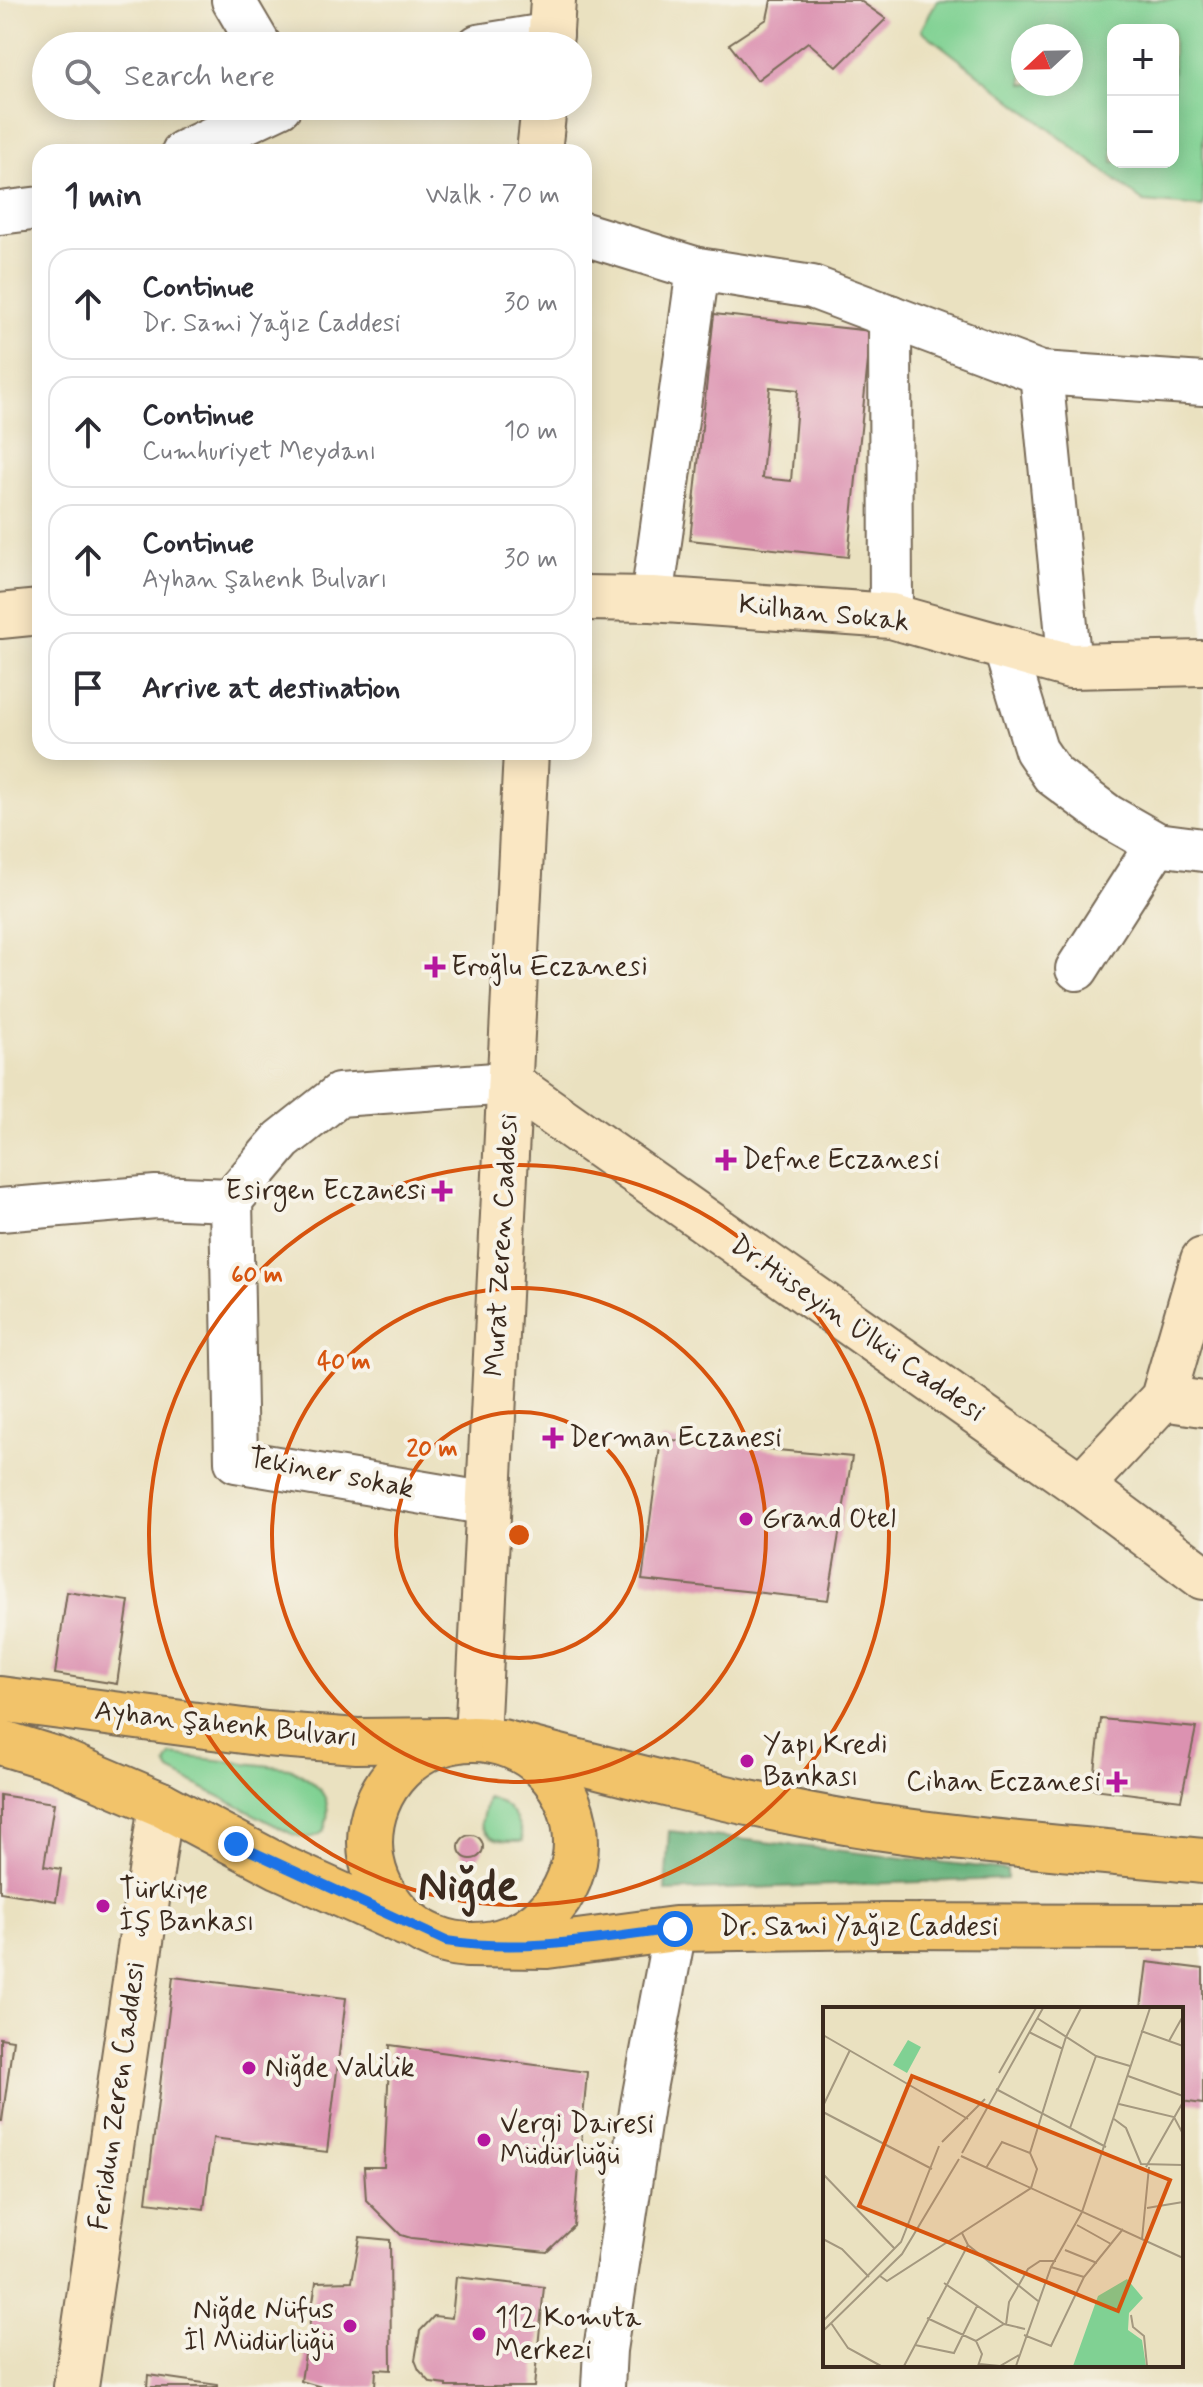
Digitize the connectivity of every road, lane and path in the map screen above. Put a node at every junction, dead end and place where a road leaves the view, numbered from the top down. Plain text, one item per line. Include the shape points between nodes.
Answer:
1 (233, 0) edge
2 (552, 27) edge
3 (252, 32) edge
4 (533, 32) edge
5 (250, 120) edge
6 (542, 120) edge
7 (200, 144) edge
8 (540, 144) edge
9 (32, 209) edge
10 (0, 213) edge
11 (592, 236) edge
12 (698, 269) junction
13 (890, 316) junction
14 (1041, 373) junction
15 (1203, 384) edge
16 (592, 598) edge
17 (652, 599) junction
18 (32, 613) edge
19 (0, 616) edge
20 (891, 616) junction
21 (1005, 649) junction
22 (1203, 663) edge
23 (1070, 666) junction
24 (526, 760) edge
25 (1157, 844) junction
26 (1203, 850) edge
27 (1077, 969) dead end
28 (510, 1083) junction
29 (231, 1200) junction
30 (0, 1210) edge
31 (1203, 1260) edge
32 (1183, 1401) edge
33 (1081, 1486) junction
34 (489, 1504) junction
35 (1203, 1577) edge
36 (0, 1699) edge
37 (477, 1740) junction
38 (0, 1742) edge
39 (161, 1804) junction
40 (1203, 1861) edge
41 (1203, 1927) edge
42 (675, 1929) junction
43 (425, 1933) junction
44 (468, 1945) junction
45 (76, 2387) edge
46 (603, 2387) edge

1 - 3 street
2 - 4 street
5 - 7 street
6 - 8 street
9 - 10 street
11 - 12 street
12 - 13 street via 812,287
12 - 17 street
13 - 14 street
13 - 20 street
14 - 15 street
14 - 23 street
16 - 17 street, Külhan Sokak
17 - 20 street, Külhan Sokak
18 - 19 street
20 - 21 street, Külhan Sokak
21 - 23 street, Külhan Sokak
21 - 25 street via 1036,750 1053,775
22 - 23 street, Külhan Sokak
24 - 28 street, Murat Zeren Caddesi
25 - 26 street
25 - 27 street
28 - 29 street via 339,1095 282,1140
28 - 33 street, Dr.Hüseyin Ülkü Caddesi
28 - 34 street, Murat Zeren Caddesi
29 - 30 street via 156,1197
29 - 34 street, Tekiner sokak via 236,1461
31 - 32 street
32 - 33 street
33 - 35 street, Dr.Hüseyin Ülkü Caddesi
34 - 37 street, Murat Zeren Caddesi
36 - 37 main road, Ayhan Şahenk Bulvarı via 278,1736
37 - 40 main road via 849,1822
37 - 43 main road via 428,1748 409,1761 393,1777 373,1817 372,1862 379,1884 399,1912
37 - 44 main road via 526,1753 546,1768 572,1812 575,1862 567,1886 535,1925 491,1944
38 - 39 main road
39 - 43 main road via 280,1867
39 - 45 street, Feridun Zeren Caddesi
41 - 42 main road, Dr. Sami Yağız Caddesi
42 - 44 main road, Dr. Sami Yağız Caddesi via 547,1946
42 - 46 street via 642,2105
43 - 44 main road

